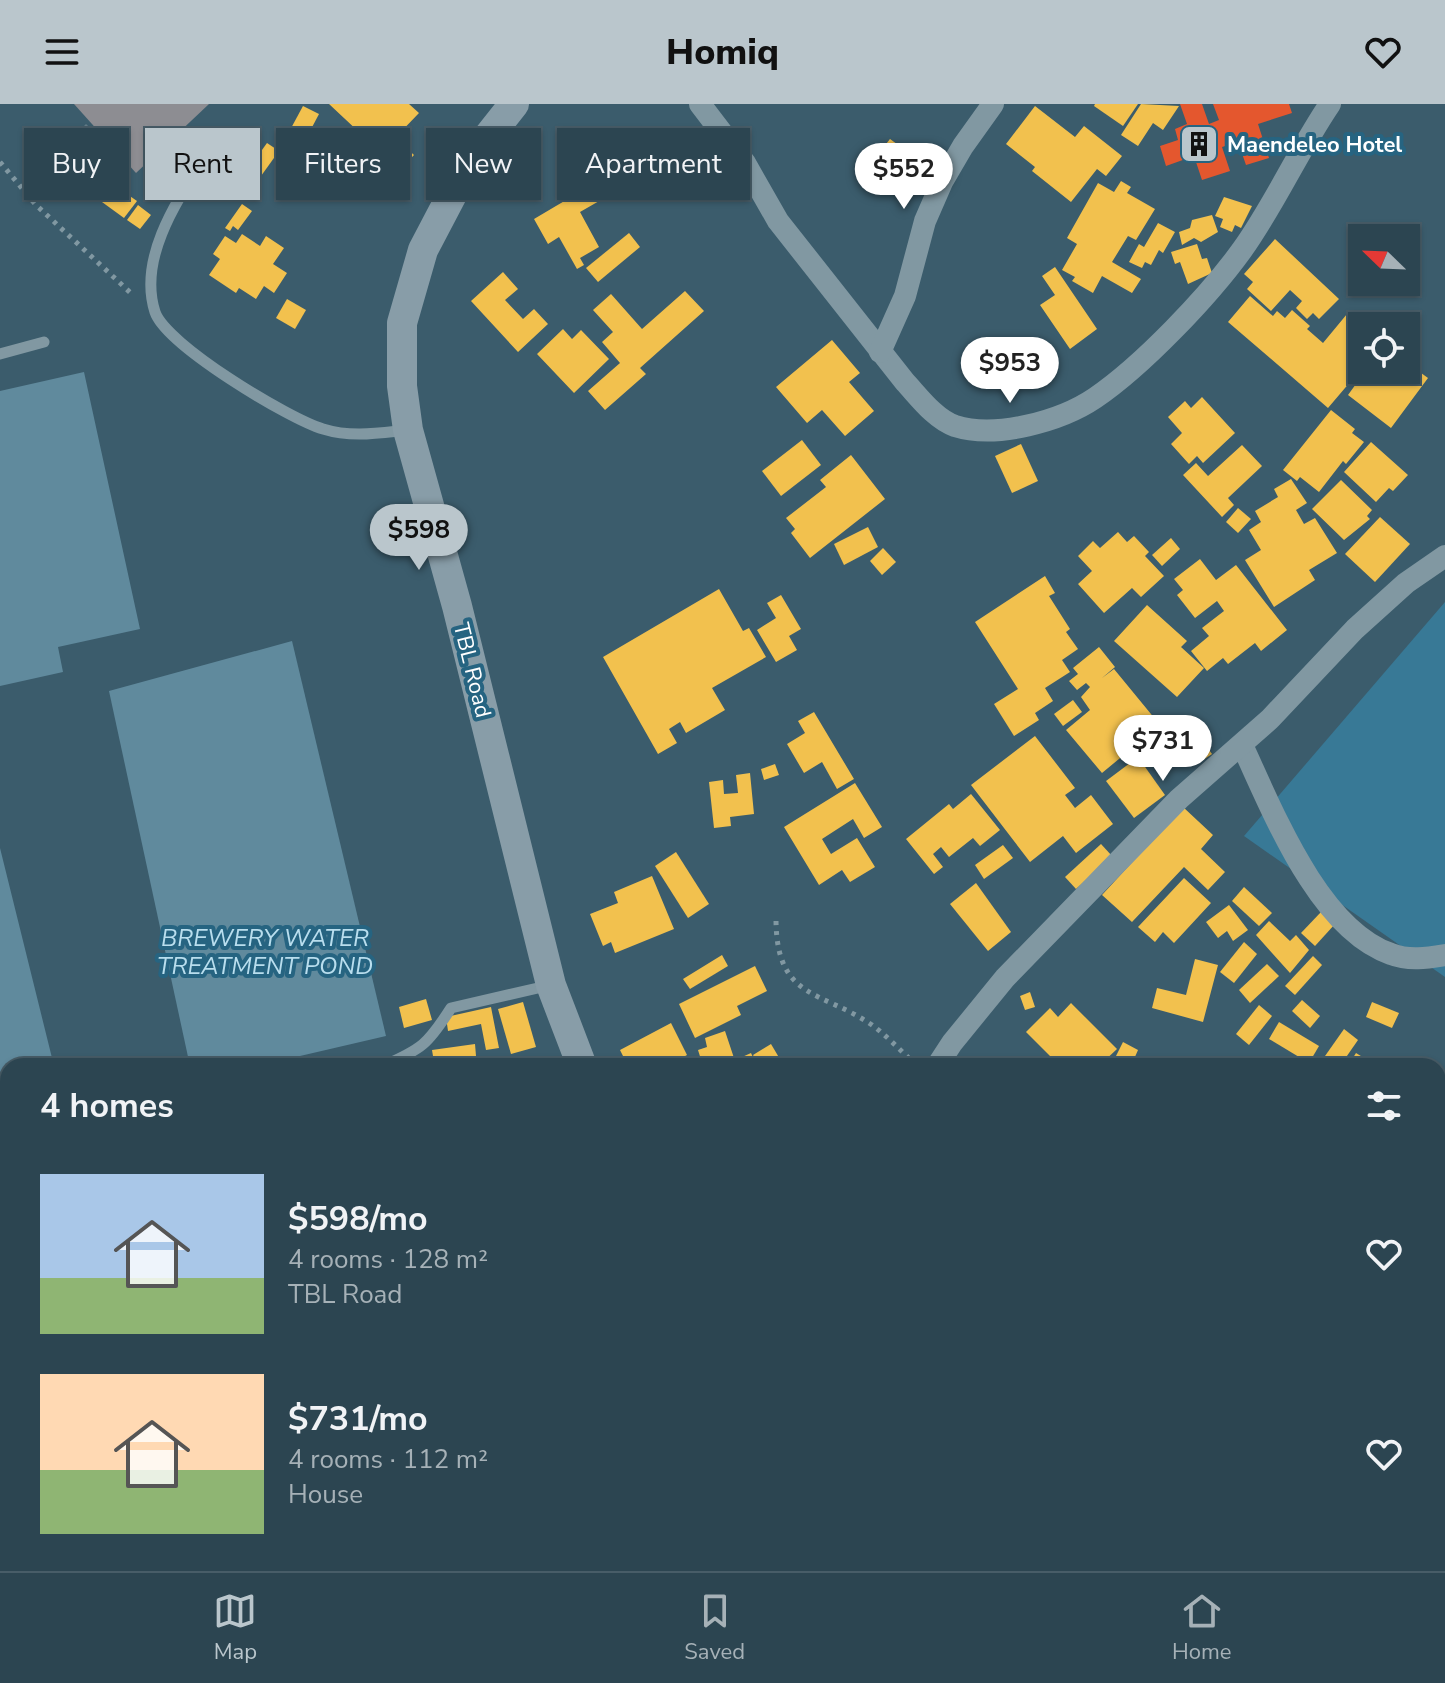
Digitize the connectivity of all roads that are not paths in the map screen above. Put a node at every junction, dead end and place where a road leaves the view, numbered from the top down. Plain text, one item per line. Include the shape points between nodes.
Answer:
1 (514, 104) edge
2 (700, 104) edge
3 (993, 104) edge
4 (1330, 104) edge
5 (178, 200) edge
6 (44, 342) dead end
7 (880, 352) junction
8 (0, 354) edge
9 (408, 430) junction
10 (1445, 556) edge
11 (1242, 745) junction
12 (1445, 955) edge
13 (551, 985) junction
14 (573, 1052) edge
15 (402, 1058) edge
16 (942, 1058) edge

1 - 9 street, TBL Road via 487,138 423,250 402,323
2 - 7 street via 745,163 778,221
3 - 7 street via 942,182 925,221 905,296
4 - 7 street via 1242,250 1188,313 1094,399 1048,419 995,432 954,425 927,406
5 - 9 lane via 156,252 152,285 156,314 184,345 235,383 323,429 358,436
6 - 8 lane
9 - 13 street, TBL Road
10 - 11 street via 1355,629
11 - 12 street via 1289,845 1342,922 1390,954 1419,959
11 - 16 street via 1179,799 1005,978
13 - 14 street, TBL Road
13 - 15 lane via 451,1008 418,1051

